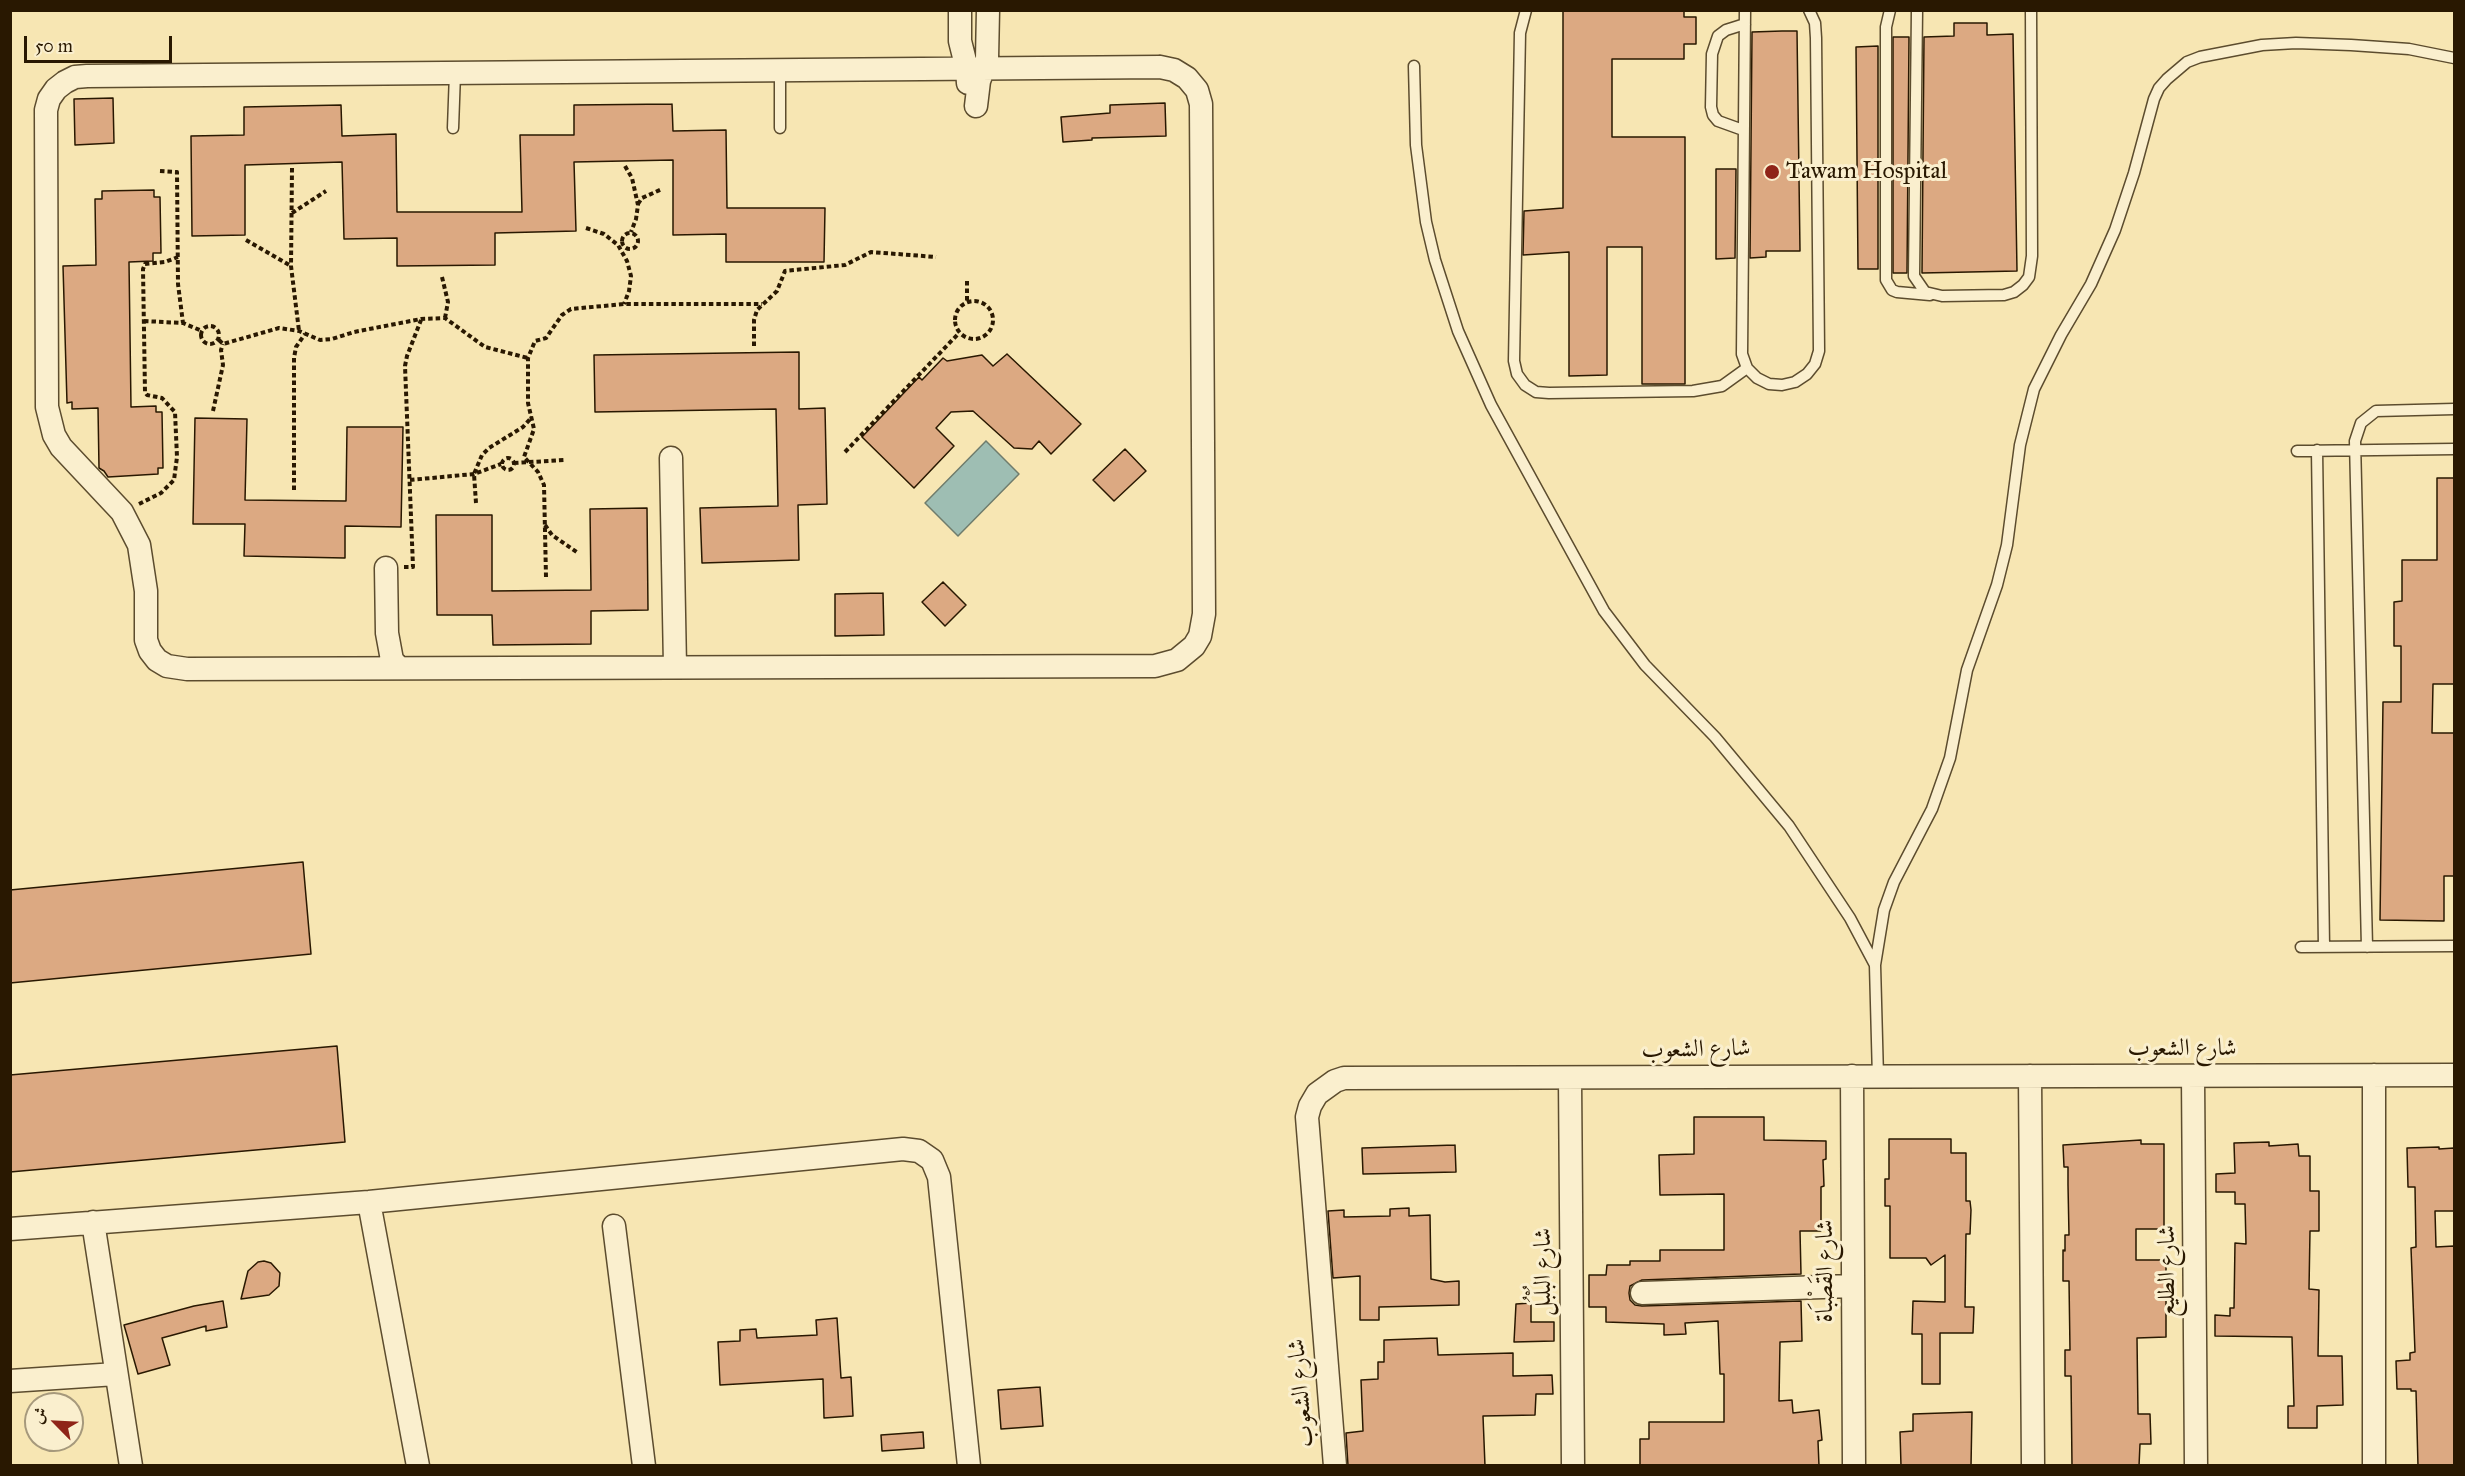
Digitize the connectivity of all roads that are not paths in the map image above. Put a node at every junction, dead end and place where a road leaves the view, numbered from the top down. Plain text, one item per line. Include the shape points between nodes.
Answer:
1 (960, 10) edge
2 (988, 10) edge
3 (1526, 10) edge
4 (1746, 10) edge
5 (1809, 10) edge
6 (1890, 10) edge
7 (1917, 10) edge
8 (2031, 10) edge
9 (1745, 24) junction
10 (2454, 58) edge
11 (1414, 66) dead end
12 (975, 69) junction
13 (780, 70) junction
14 (455, 73) junction
15 (971, 105) dead end
16 (453, 128) dead end
17 (780, 128) dead end
18 (1743, 130) junction
19 (1933, 295) junction
20 (1747, 368) junction
21 (2454, 409) edge
22 (2454, 449) edge
23 (2317, 450) junction
24 (2355, 450) junction
25 (2297, 451) dead end
26 (671, 458) dead end
27 (386, 568) road end
28 (675, 666) junction
29 (399, 668) junction
30 (2367, 946) junction
31 (2454, 946) edge
32 (2301, 947) dead end
33 (2324, 947) junction
34 (1875, 965) junction
35 (2454, 1074) edge
36 (2374, 1075) junction
37 (1852, 1076) junction
38 (2030, 1076) junction
39 (2193, 1077) junction
40 (1570, 1078) junction
41 (1878, 1078) junction
42 (369, 1202) junction
43 (93, 1222) junction
44 (614, 1226) dead end
45 (10, 1228) edge
46 (1853, 1286) junction
47 (1642, 1293) dead end
48 (116, 1374) junction
49 (10, 1381) edge
50 (131, 1466) edge
51 (418, 1466) edge
52 (644, 1466) edge
53 (969, 1466) edge
54 (1335, 1466) edge
55 (1573, 1466) edge
56 (1854, 1466) edge
57 (2033, 1466) edge
58 (2196, 1466) edge
59 (2374, 1466) edge

1 - 12 street via 960,41
2 - 12 street via 989,46
3 - 20 lane via 1520,45 1514,361 1517,374 1536,392 1693,392 1722,386
4 - 9 lane
5 - 20 lane via 1816,38 1819,351 1807,374 1789,383 1769,384
6 - 19 lane via 1886,27 1886,280 1897,292
7 - 19 lane via 1914,276 1924,292
8 - 19 lane via 2029,277 2014,292 2004,295
9 - 18 lane
9 - 18 lane via 1726,30 1713,45 1712,86 1713,115 1718,121
10 - 34 lane via 2397,49 2271,44 2187,62 2159,88 2115,230 2091,284 2034,389 2020,445 2007,545 1967,670 1950,758 1932,809 1894,882 1884,910
11 - 34 lane via 1416,145 1431,241 1458,331 1491,405 1604,611 1645,665 1715,737 1789,826 1850,918
12 - 13 street
12 - 15 street
12 - 28 street via 1160,67 1187,78 1197,90 1202,104 1204,614 1200,636 1177,660 1155,666
13 - 14 street
13 - 17 lane
14 - 16 lane
14 - 29 street via 75,77 56,89 46,110 47,407 61,447 122,512 139,545 150,651 166,666 187,669
18 - 20 lane via 1741,339
21 - 24 lane via 2376,411 2356,431
22 - 24 lane
23 - 24 lane
23 - 25 lane
23 - 33 lane
24 - 30 lane
26 - 28 street
27 - 29 street via 387,633 392,660
28 - 29 street
30 - 31 lane
30 - 33 lane
32 - 33 lane
34 - 41 lane
35 - 36 street, شارع الشعوب
36 - 39 street, شارع الشعوب
36 - 59 street
37 - 40 street, شارع الشعوب
37 - 41 street, شارع الشعوب
37 - 46 street, شارع القَصْبَاة
38 - 39 street, شارع الشعوب
38 - 41 street, شارع الشعوب
38 - 57 street
39 - 58 street, شارع الطليع
40 - 54 street, شارع الشعوب via 1344,1078 1325,1087 1310,1106 1307,1130
40 - 55 street, شارع البُلْبُل
42 - 43 street
42 - 51 street
42 - 53 street via 903,1149 919,1151 932,1160 939,1177
43 - 45 street
43 - 48 street
44 - 52 street
46 - 47 street
46 - 56 street, شارع القَصْبَاة
48 - 49 street
48 - 50 street

